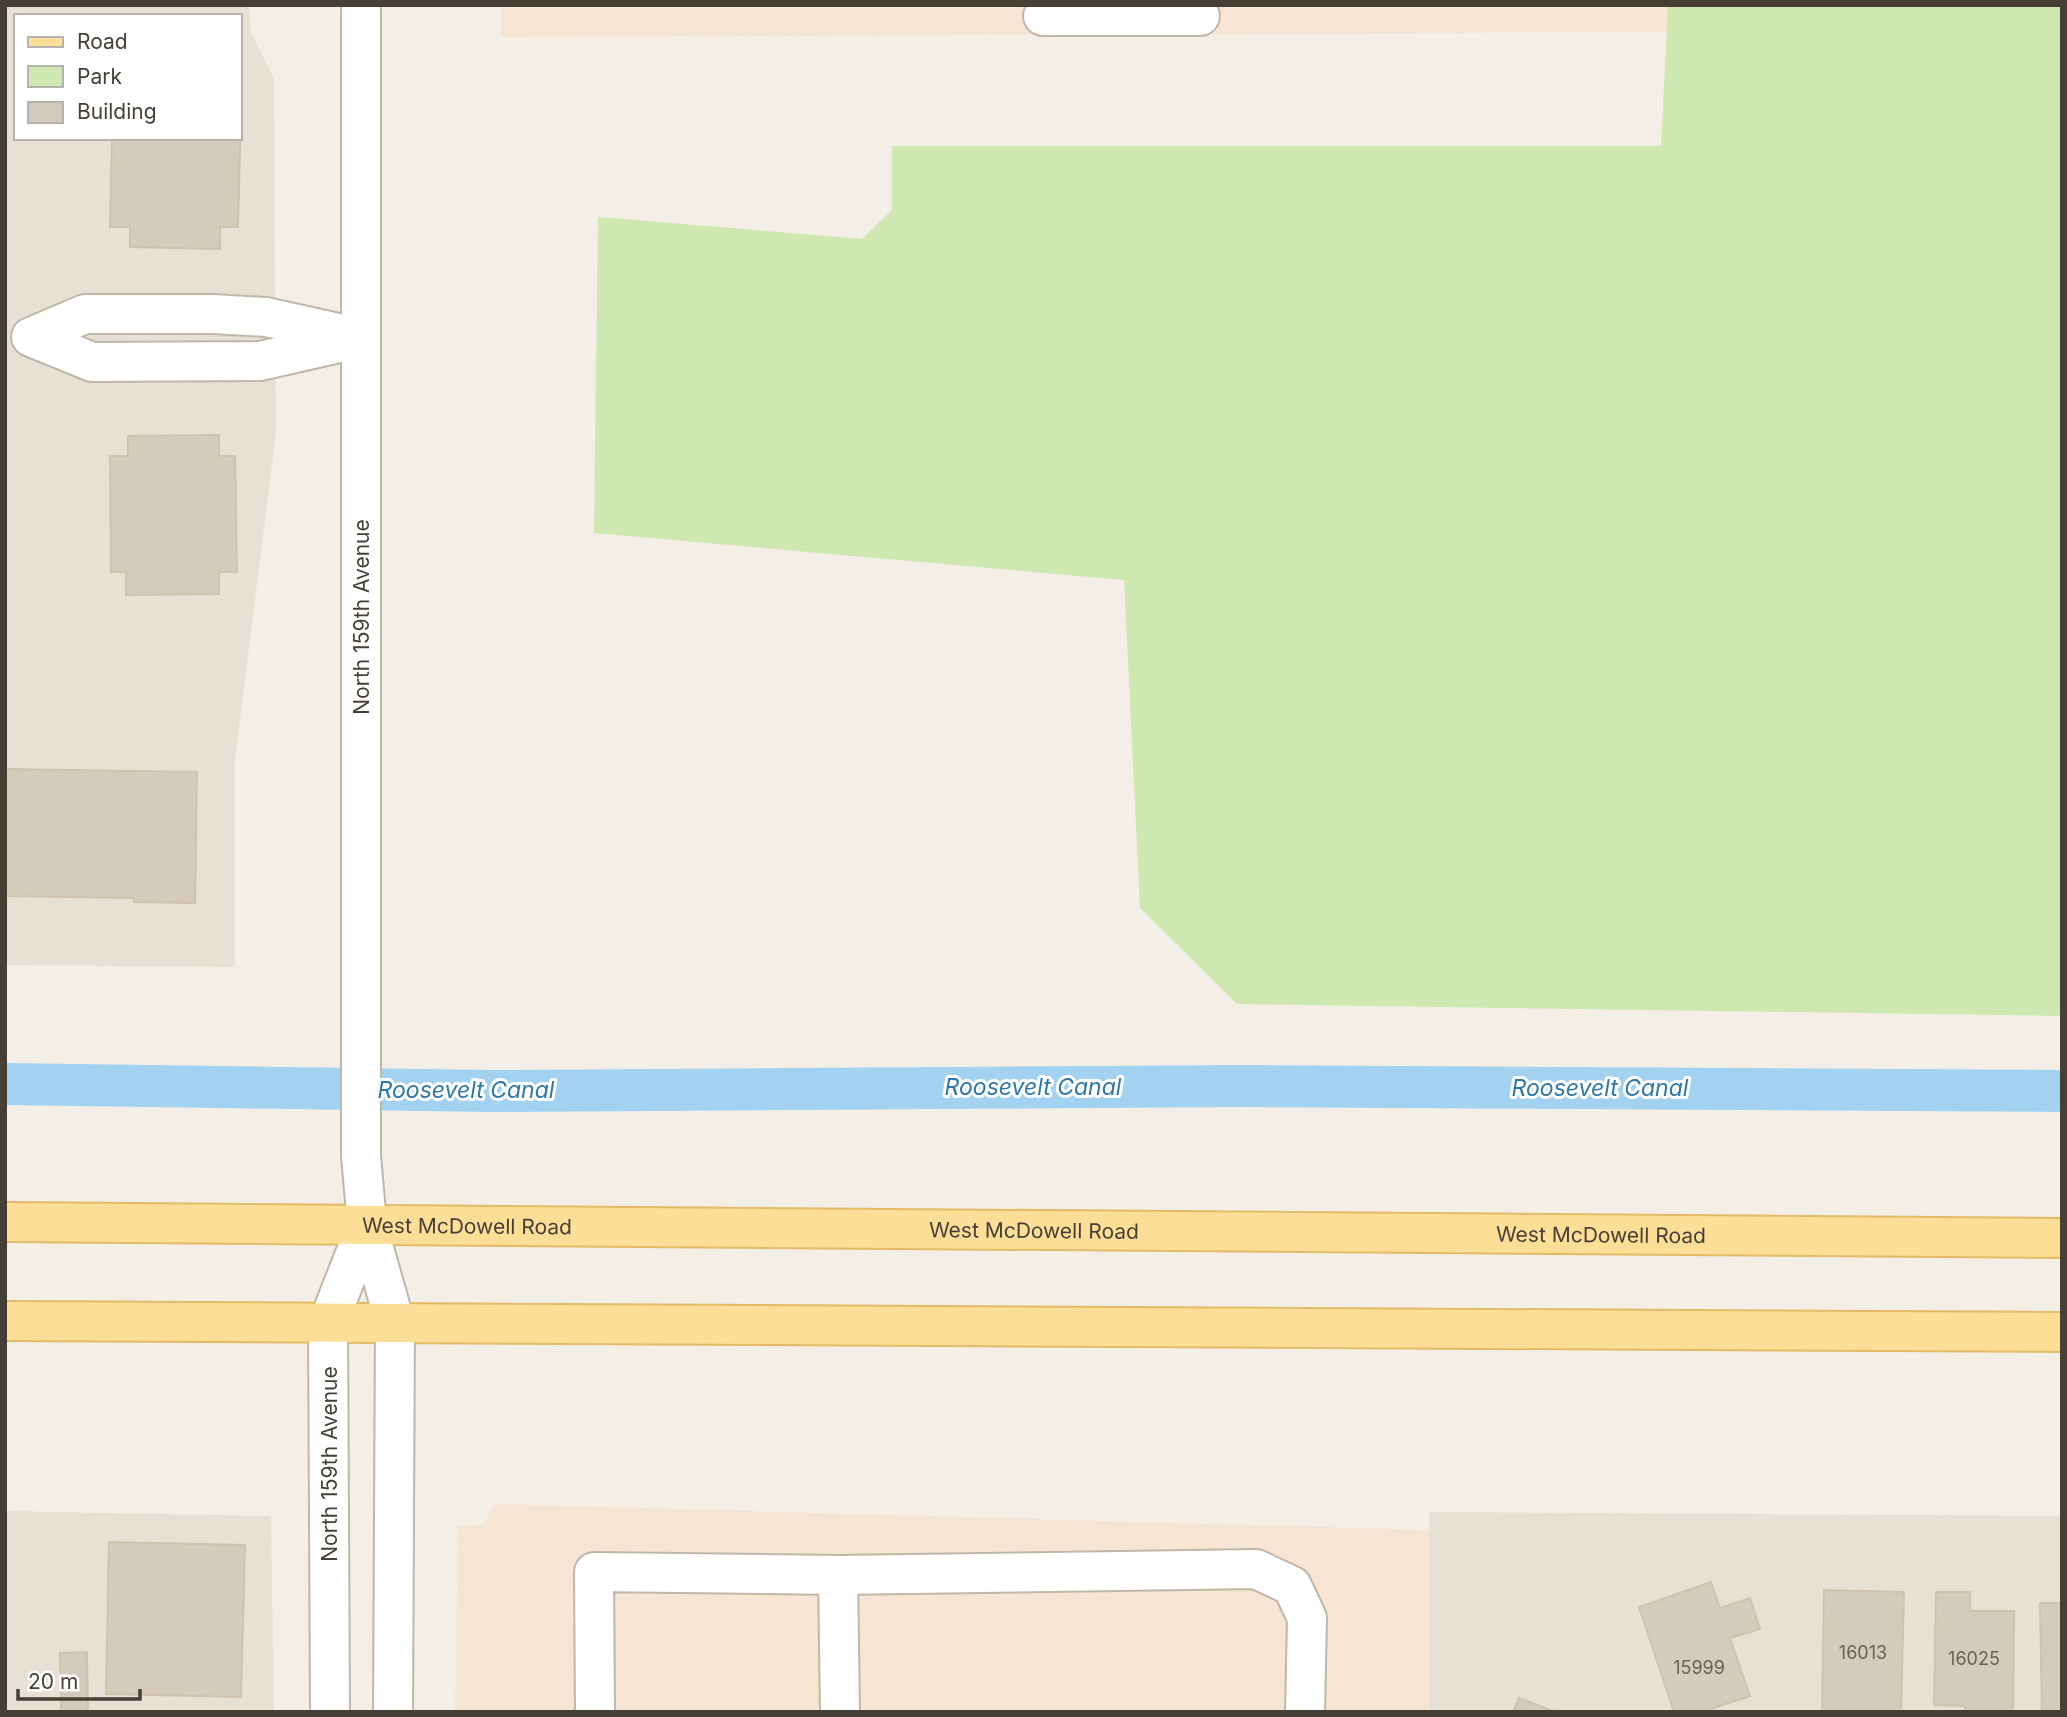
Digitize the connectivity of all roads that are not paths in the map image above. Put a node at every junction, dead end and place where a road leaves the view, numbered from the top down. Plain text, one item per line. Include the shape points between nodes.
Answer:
1 (360, 11) dead end
2 (1044, 16) dead end
3 (1200, 16) dead end
4 (360, 338) junction
5 (5, 1222) edge
6 (367, 1224) junction
7 (2062, 1238) edge
8 (5, 1321) edge
9 (328, 1323) junction
10 (395, 1323) junction
11 (2062, 1332) edge
12 (838, 1575) junction
13 (330, 1712) edge
14 (393, 1712) edge
15 (595, 1712) edge
16 (840, 1712) edge
17 (1305, 1712) edge

1 - 4 street, North 159th Avenue
2 - 3 street
4 - 4 street via 266,317 213,314 85,314 31,337 92,362 260,361
4 - 6 street, North 159th Avenue via 360,1156
5 - 6 main road, West McDowell Road
6 - 7 main road, West McDowell Road
6 - 9 street, North 159th Avenue
6 - 10 street, North 159th Avenue
8 - 9 main road
9 - 10 main road
9 - 13 street, North 159th Avenue
10 - 11 main road
10 - 14 street, North 159th Avenue
12 - 15 street via 594,1572
12 - 16 street
12 - 17 street via 1256,1569 1292,1586 1307,1618

